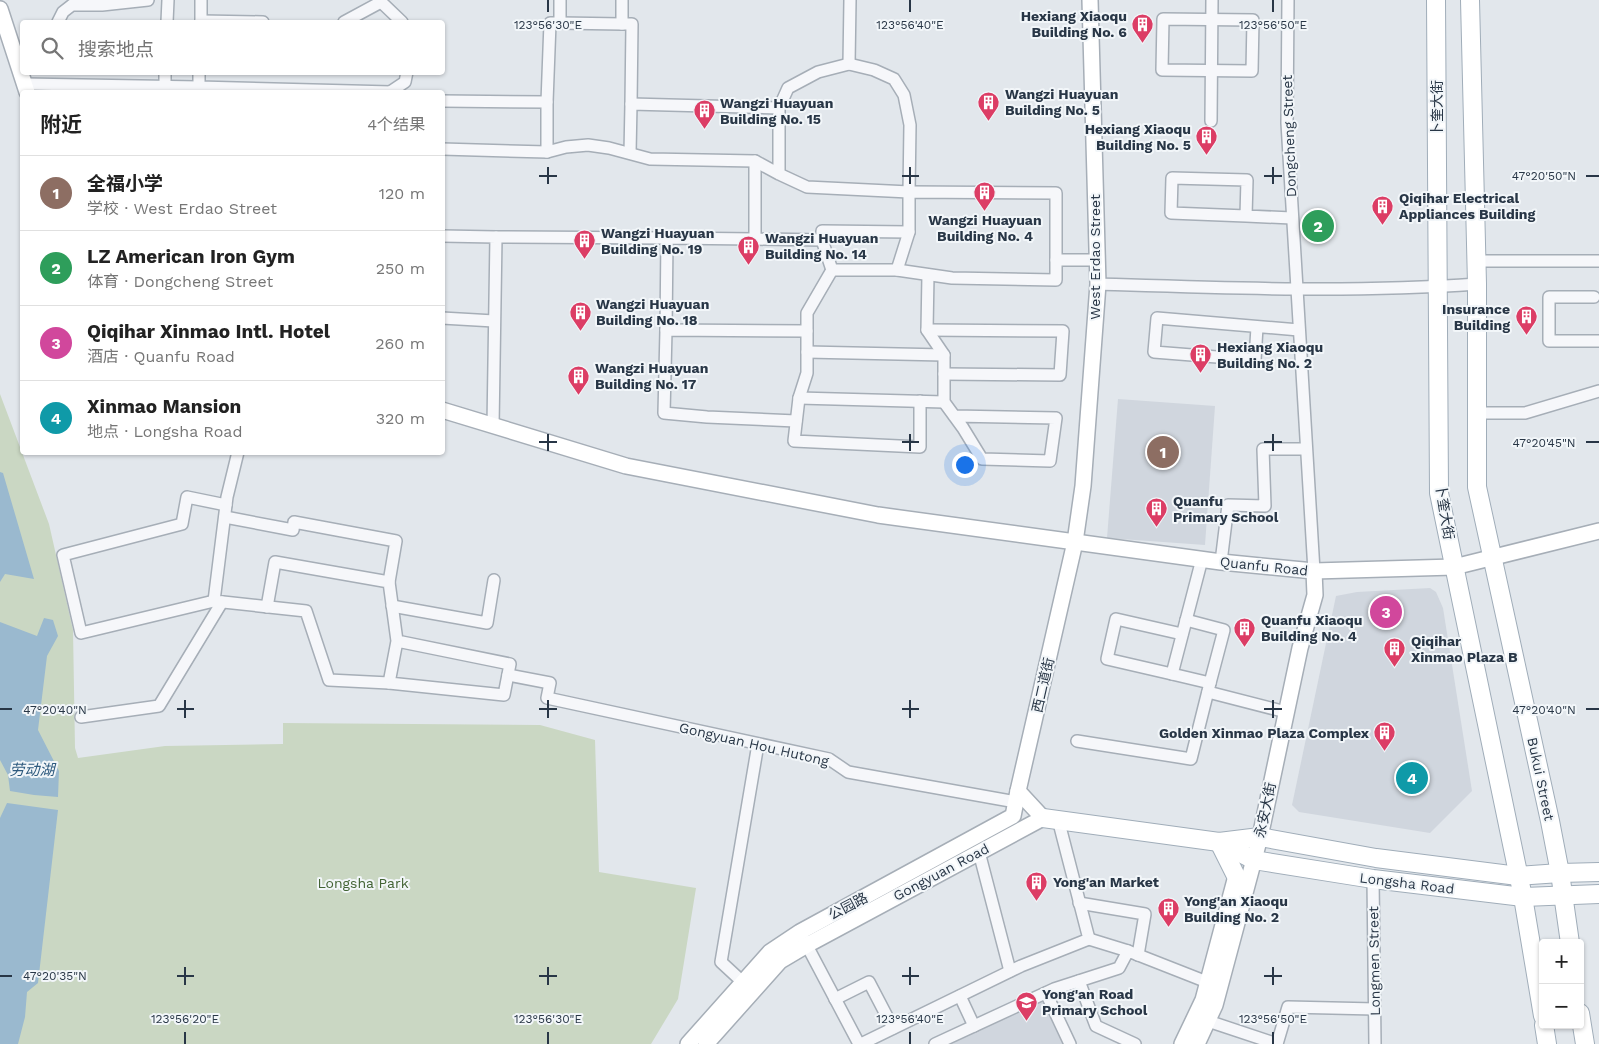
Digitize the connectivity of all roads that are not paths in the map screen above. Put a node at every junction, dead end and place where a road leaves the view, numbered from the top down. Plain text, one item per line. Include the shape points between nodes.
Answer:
1 (148, 0) edge
2 (168, 0) edge
3 (202, 0) edge
4 (560, 0) edge
5 (622, 0) edge
6 (850, 0) edge
7 (1090, 0) edge
8 (1212, 0) edge
9 (1288, 0) edge
10 (1436, 0) edge
11 (1470, 0) edge
12 (380, 1) edge
13 (0, 9) edge
14 (59, 20) edge
15 (167, 20) edge
16 (201, 20) edge
17 (347, 20) edge
18 (400, 20) edge
19 (1212, 20) junction
20 (560, 23) junction
21 (622, 24) junction
22 (848, 64) junction
23 (1212, 71) junction
24 (20, 72) edge
25 (21, 75) edge
26 (165, 75) edge
27 (199, 75) edge
28 (406, 75) edge
29 (165, 86) junction
30 (199, 87) junction
31 (25, 88) edge
32 (55, 88) edge
33 (184, 90) edge
34 (278, 90) edge
35 (393, 90) edge
36 (445, 101) edge
37 (547, 102) junction
38 (631, 104) junction
39 (780, 108) junction
40 (1211, 121) dead end
41 (445, 149) edge
42 (547, 152) junction
43 (630, 153) junction
44 (755, 161) junction
45 (779, 174) junction
46 (909, 192) junction
47 (1246, 216) junction
48 (1292, 218) junction
49 (909, 232) junction
50 (445, 236) edge
51 (496, 237) junction
52 (667, 238) junction
53 (755, 239) junction
54 (822, 240) junction
55 (1056, 260) junction
56 (1096, 260) junction
57 (1476, 261) junction
58 (1599, 261) edge
59 (832, 270) junction
60 (898, 270) junction
61 (928, 275) junction
62 (1098, 284) junction
63 (1477, 284) junction
64 (1438, 287) junction
65 (1296, 290) junction
66 (1594, 297) dead end
67 (445, 318) edge
68 (494, 320) junction
69 (1258, 327) junction
70 (666, 330) junction
71 (927, 330) junction
72 (1299, 330) junction
73 (807, 331) junction
74 (1599, 341) edge
75 (807, 352) junction
76 (944, 355) junction
77 (944, 374) junction
78 (1599, 391) edge
79 (798, 398) junction
80 (920, 401) junction
81 (944, 402) junction
82 (445, 411) edge
83 (1477, 412) junction
84 (954, 416) junction
85 (796, 421) junction
86 (493, 426) junction
87 (1306, 449) junction
88 (237, 455) edge
89 (226, 505) junction
90 (225, 517) junction
91 (1599, 531) edge
92 (1075, 542) junction
93 (1493, 557) junction
94 (1202, 559) junction
95 (1221, 562) junction
96 (1454, 567) junction
97 (1314, 571) junction
98 (494, 580) dead end
99 (389, 582) junction
100 (218, 602) junction
101 (392, 606) junction
102 (267, 607) junction
103 (1186, 620) junction
104 (1182, 634) junction
105 (397, 641) junction
106 (1172, 674) junction
107 (508, 675) junction
108 (389, 683) junction
109 (1209, 688) junction
110 (1286, 712) junction
111 (80, 717) dead end
112 (1077, 741) dead end
113 (758, 744) junction
114 (1017, 797) junction
115 (1050, 819) junction
116 (1260, 836) junction
117 (1219, 842) junction
118 (978, 852) junction
119 (1254, 860) junction
120 (1599, 872) edge
121 (1560, 873) junction
122 (1236, 876) joint
123 (1518, 876) junction
124 (1374, 879) junction
125 (1599, 894) edge
126 (1563, 895) junction
127 (1524, 897) junction
128 (1079, 903) junction
129 (803, 938) junction
130 (1088, 939) junction
131 (1569, 939) edge
132 (1133, 953) junction
133 (1010, 971) junction
134 (1078, 981) junction
135 (1207, 982) junction
136 (748, 987) junction
137 (1539, 991) edge
138 (1046, 993) junction
139 (960, 996) junction
140 (835, 999) junction
141 (1375, 1009) junction
142 (1208, 1021) junction
143 (974, 1026) junction
144 (893, 1028) junction
145 (1545, 1029) edge
146 (1583, 1029) edge
147 (688, 1044) edge
148 (706, 1044) edge
149 (860, 1044) edge
150 (935, 1044) edge
151 (1070, 1044) edge
152 (1135, 1044) edge
153 (1182, 1044) edge
154 (1197, 1044) edge
155 (1277, 1044) edge
156 (1375, 1044) edge
157 (1547, 1044) edge
158 (1585, 1044) edge

1 - 14 street via 72,5
2 - 15 street
3 - 16 street
4 - 20 street
5 - 21 street
6 - 22 street
7 - 56 main road, West Erdao Street
8 - 19 street
9 - 48 street, Dongcheng Street via 1286,123
10 - 64 main road, 卜奎大街
11 - 57 main road
12 - 17 street
12 - 18 street
13 - 24 main road
19 - 23 street
19 - 23 street via 1253,20 1252,71
19 - 23 street via 1163,19 1162,70
20 - 21 street
20 - 37 street via 550,23
21 - 38 street via 632,24
22 - 39 street via 818,72 788,88
22 - 46 street via 894,79 904,95 910,125
23 - 40 street
25 - 31 main road
26 - 29 street
27 - 30 street
28 - 35 street via 405,82
29 - 32 street
29 - 33 street
30 - 33 street
30 - 34 street
31 - 32 street
36 - 37 street
37 - 42 street
38 - 39 street
38 - 43 street
39 - 45 street
41 - 42 street
42 - 43 street via 588,145
43 - 44 street via 650,159
44 - 45 street
44 - 53 street
45 - 46 street via 807,187
46 - 49 street
46 - 55 street via 1056,193
47 - 47 street via 1170,213 1172,178 1247,180
47 - 48 street
48 - 65 street, Dongcheng Street
49 - 54 street via 822,231
49 - 60 street
50 - 51 street
51 - 52 street
51 - 68 street
52 - 53 street
52 - 70 street
53 - 54 street
54 - 59 street
55 - 56 street
55 - 61 street via 1056,280
56 - 62 main road, West Erdao Street
57 - 58 street
57 - 63 main road
59 - 60 street
59 - 73 street via 807,313
60 - 61 street
61 - 71 street
62 - 65 street
62 - 92 main road, West Erdao Street via 1083,486
63 - 64 street
63 - 83 main road
64 - 65 street
64 - 96 main road, 卜奎大街 via 1439,493
65 - 72 street, Dongcheng Street
66 - 74 street via 1548,297 1549,341
67 - 68 street
68 - 86 street
69 - 69 street via 1157,318 1154,352 1255,360
69 - 72 street
70 - 73 street
70 - 85 street via 664,413
71 - 76 street
71 - 77 street via 1063,332 1060,376
72 - 87 street, Dongcheng Street
73 - 75 street
75 - 76 street
75 - 79 street via 806,373
76 - 77 street
77 - 81 street
78 - 83 street via 1525,413
79 - 80 street
79 - 85 street
80 - 81 street
80 - 85 street via 920,447 794,441
81 - 84 street
82 - 86 main road, Quanfu Road
83 - 93 main road via 1477,487
84 - 84 street via 982,459 1050,461 1056,418
86 - 92 main road, Quanfu Road via 626,466 878,515
87 - 95 street via 1263,449 1265,506 1228,505
87 - 97 street, Dongcheng Street
88 - 89 street
89 - 90 street
89 - 100 street via 187,497 182,524 62,555 80,633
90 - 99 street via 293,530 294,522 396,541
90 - 100 street
91 - 93 main road, Quanfu Road
92 - 94 main road, Quanfu Road
92 - 114 main road, 西二道街
93 - 96 main road, Quanfu Road
93 - 121 main road, Bukui Street
94 - 95 main road, Quanfu Road
94 - 103 street
95 - 97 main road, Quanfu Road
96 - 97 main road, Quanfu Road
96 - 123 main road, 卜奎大街
97 - 110 main road, 永安大街 via 1315,595
98 - 101 street via 487,623
99 - 101 street
99 - 102 street via 275,562
100 - 102 street
100 - 111 street via 159,706
101 - 105 street
102 - 108 street via 306,611 329,680
103 - 104 street
103 - 109 street via 1224,630
104 - 106 street
104 - 106 street via 1116,619 1107,659
105 - 107 street via 510,664
105 - 108 street
106 - 109 street
107 - 108 street via 504,695
107 - 113 street, Gongyuan Hou Hutong via 550,684 547,698
109 - 110 street
109 - 112 street via 1191,759
110 - 116 main road, 永安大街
113 - 114 street, Gongyuan Hou Hutong via 829,759 848,772
113 - 136 street via 721,962
114 - 115 main road
114 - 129 main road, 公园路 via 1013,816
115 - 117 main road, Longsha Road
115 - 118 main road, Gongyuan Road
115 - 128 street
116 - 117 main road, Longsha Road
116 - 119 main road, 永安大街
116 - 123 main road, Longsha Road via 1376,858
117 - 119 main road, Longsha Road
117 - 122 main road
118 - 129 main road, Gongyuan Road
118 - 133 street
119 - 124 main road, Longsha Road
119 - 142 main road, 永安大街
120 - 121 main road, Longsha Road
121 - 123 main road, Longsha Road
121 - 126 main road, Bukui Street
122 - 135 main road
123 - 127 main road, 卜奎大街
124 - 127 main road, Longsha Road
124 - 141 street, Longmen Street
125 - 126 main road, Longsha Road
126 - 127 main road, Longsha Road
126 - 131 main road, Bukui Street
127 - 137 main road, 卜奎大街
128 - 130 street
128 - 132 street via 1145,914
129 - 136 main road, Gongyuan Road
129 - 140 street
130 - 132 street
130 - 133 street
132 - 134 street via 1120,968
132 - 135 street
133 - 139 street
134 - 138 street
134 - 152 street via 1096,1026
135 - 153 main road
136 - 147 main road
136 - 148 main road, Gongyuan Road
138 - 143 street
138 - 151 street
139 - 143 street
139 - 144 street
140 - 144 street via 869,982
140 - 149 street
141 - 155 street via 1288,1008
141 - 156 street, Longmen Street
142 - 154 main road, 永安大街
142 - 155 street
143 - 150 street
144 - 149 street
145 - 157 main road
146 - 158 main road

